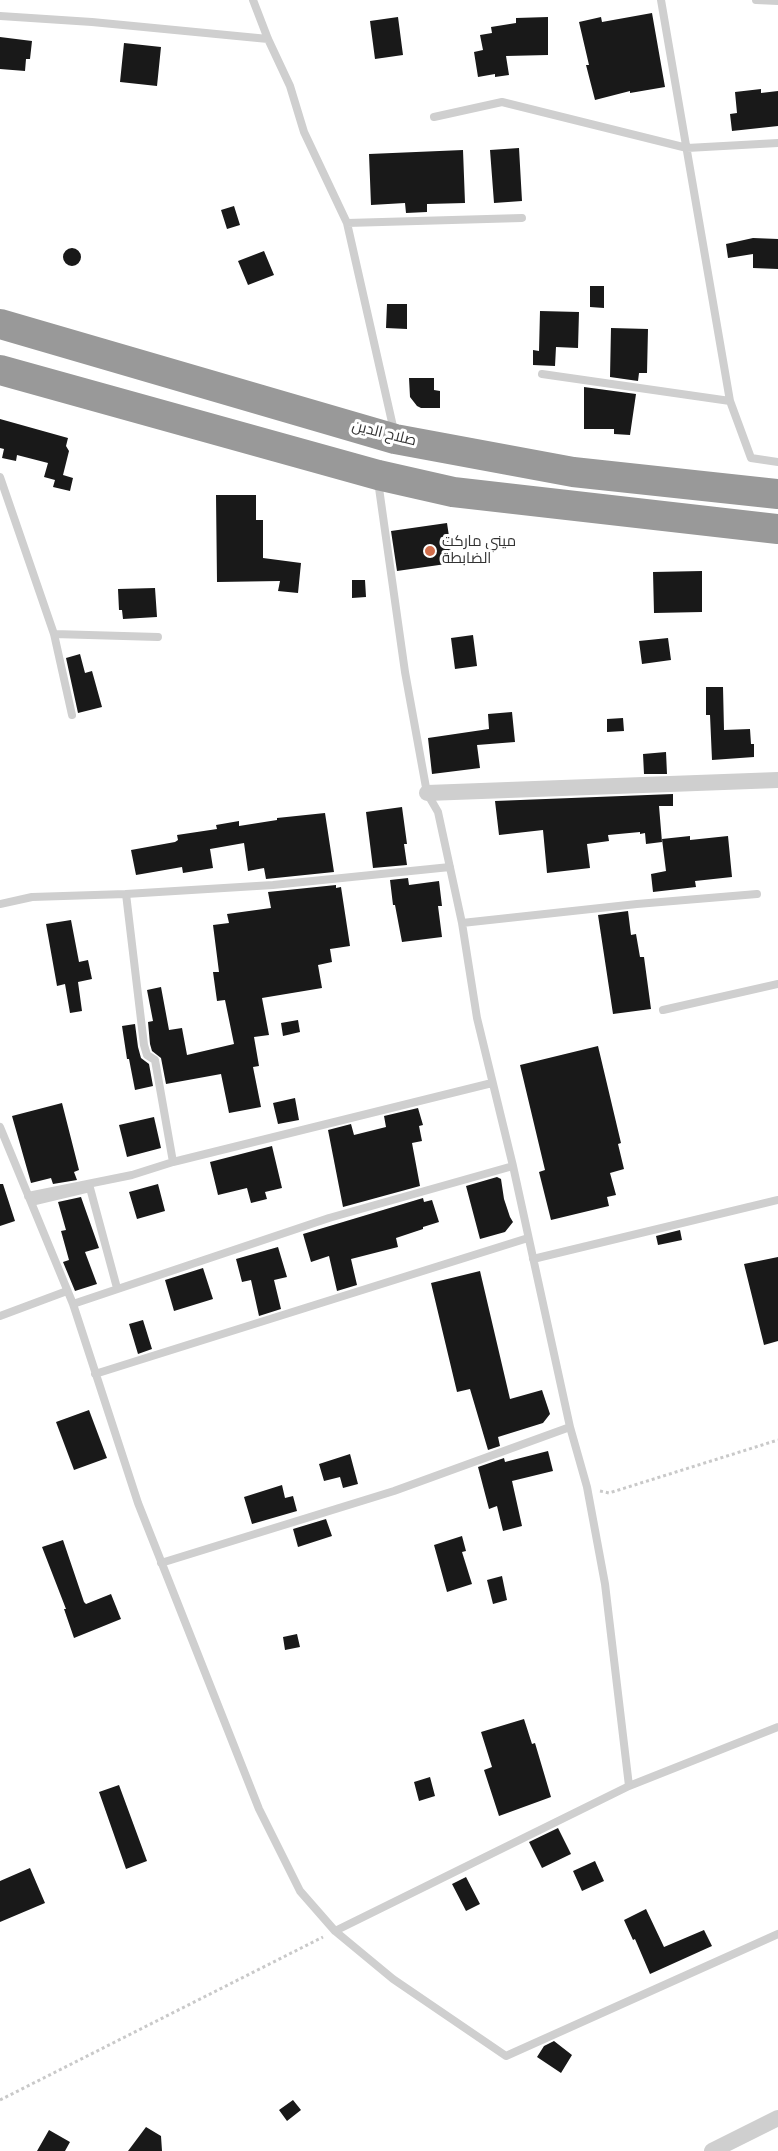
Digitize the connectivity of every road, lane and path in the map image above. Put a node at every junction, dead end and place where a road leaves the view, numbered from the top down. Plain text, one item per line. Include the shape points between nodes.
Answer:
1 (253, 0) edge
2 (661, 0) edge
3 (756, 0) edge
4 (778, 1) edge
5 (0, 16) edge
6 (267, 39) junction
7 (434, 117) dead end
8 (778, 143) edge
9 (687, 148) junction
10 (522, 218) dead end
11 (347, 223) junction
12 (0, 324) edge
13 (0, 370) edge
14 (542, 374) dead end
15 (730, 401) junction
16 (395, 439) junction
17 (778, 462) edge
18 (378, 475) junction
19 (0, 477) edge
20 (778, 494) edge
21 (778, 529) edge
22 (54, 634) junction
23 (158, 637) dead end
24 (72, 715) dead end
25 (778, 780) edge
26 (427, 793) junction
27 (450, 867) junction
28 (126, 894) junction
29 (758, 894) dead end
30 (0, 904) edge
31 (462, 923) junction
32 (778, 984) edge
33 (663, 1010) dead end
34 (492, 1083) junction
35 (0, 1127) edge
36 (3, 1144) edge
37 (173, 1162) junction
38 (513, 1166) junction
39 (29, 1199) junction
40 (778, 1200) edge
41 (528, 1238) junction
42 (533, 1259) junction
43 (117, 1288) junction
44 (67, 1291) junction
45 (73, 1304) junction
46 (0, 1316) edge
47 (95, 1374) junction
48 (570, 1427) junction
49 (778, 1440) edge
50 (587, 1487) junction
51 (161, 1563) junction
52 (778, 1727) edge
53 (629, 1786) junction
54 (335, 1930) junction
55 (778, 1934) edge
56 (0, 2100) edge
57 (778, 2118) edge
58 (712, 2151) edge

1 - 6 lane
2 - 9 lane
3 - 4 lane
5 - 6 lane
6 - 11 lane via 290,86 304,132
7 - 9 lane via 502,102
8 - 9 lane
9 - 15 lane
10 - 11 lane
11 - 16 lane
12 - 16 highway, صلاح الدين
13 - 18 highway
14 - 15 lane
15 - 17 lane via 751,458
16 - 20 highway, صلاح الدين via 573,472
18 - 21 highway via 453,492
18 - 26 lane via 405,672
19 - 22 lane
22 - 23 lane
22 - 24 lane
25 - 26 street
26 - 27 lane via 438,812
27 - 28 lane via 273,885
27 - 31 lane
28 - 30 lane via 32,897
28 - 37 lane via 144,1045 147,1055 155,1060
29 - 31 lane
31 - 34 lane
32 - 33 lane
34 - 37 lane
34 - 38 lane
35 - 36 lane
36 - 39 lane
37 - 39 lane
38 - 41 lane
38 - 43 lane via 329,1218
39 - 43 lane via 90,1188
39 - 44 lane
40 - 42 lane
41 - 42 lane
41 - 47 lane
42 - 48 lane
43 - 45 lane
44 - 45 lane
44 - 46 lane
45 - 47 lane
47 - 51 lane
48 - 50 lane
48 - 51 lane via 394,1491
49 - 50 path via 609,1493
50 - 53 lane via 605,1584
51 - 54 lane via 259,1809 300,1892
52 - 53 lane
53 - 54 lane
54 - 55 lane via 393,1979 506,2056
54 - 56 path
57 - 58 street

